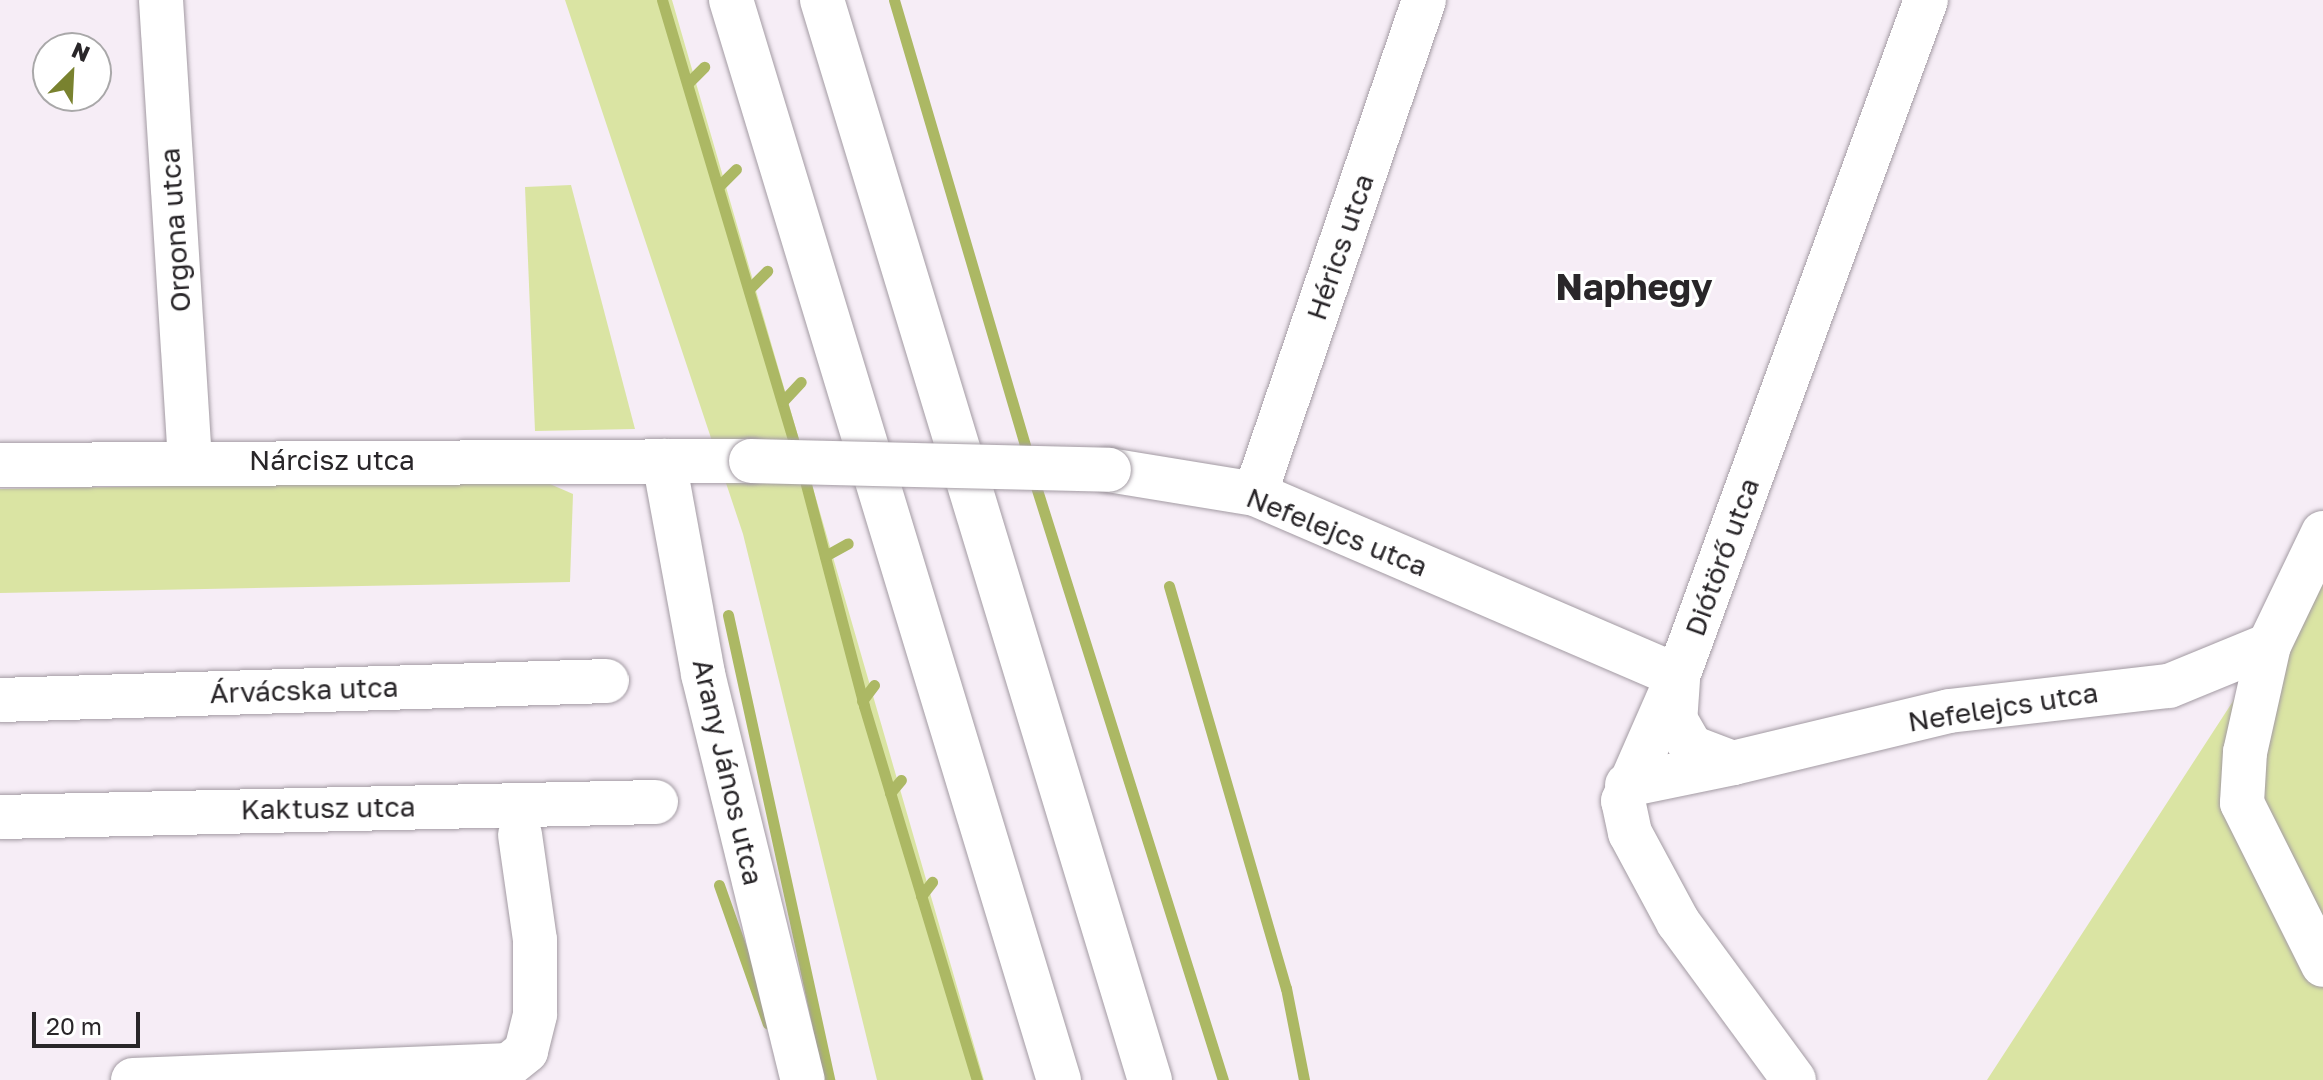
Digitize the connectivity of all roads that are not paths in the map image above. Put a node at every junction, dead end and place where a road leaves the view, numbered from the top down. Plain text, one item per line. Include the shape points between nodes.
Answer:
1 (161, 0) edge
2 (731, 0) edge
3 (822, 0) edge
4 (1424, 0) edge
5 (1926, 0) edge
6 (190, 460) junction
7 (664, 461) junction
8 (0, 465) edge
9 (1255, 494) junction
10 (2323, 533) edge
11 (2269, 645) junction
12 (1678, 676) junction
13 (607, 681) dead end
14 (0, 700) edge
15 (1733, 763) junction
16 (1627, 785) junction
17 (656, 802) dead end
18 (0, 817) edge
19 (520, 835) dead end
20 (2323, 965) edge
21 (133, 1080) edge
22 (803, 1080) edge
23 (1059, 1080) edge
24 (1150, 1080) edge
25 (1794, 1080) edge

1 - 6 main road, Orgona utca
2 - 23 main road
3 - 24 main road
4 - 9 main road, Hérics utca
5 - 12 main road, Diótörő utca
6 - 7 main road, Nárcisz utca
6 - 8 main road, Nárcisz utca
7 - 9 main road, Nefelejcs utca, bridge via 1109,470
7 - 22 main road, Arany János utca via 703,674
9 - 12 main road, Nefelejcs utca
10 - 11 main road
11 - 15 main road, Nefelejcs utca via 2169,686 1949,711
11 - 20 main road via 2245,752 2242,803
12 - 15 main road via 1675,719 1691,747
12 - 16 main road, Diótörő utca
13 - 14 main road, Árvácska utca
15 - 16 main road, Nefelejcs utca
16 - 25 main road, Diótörő utca via 1630,833 1678,922
17 - 18 main road, Kaktusz utca
19 - 21 main road via 535,940 535,1014 526,1051 509,1065

